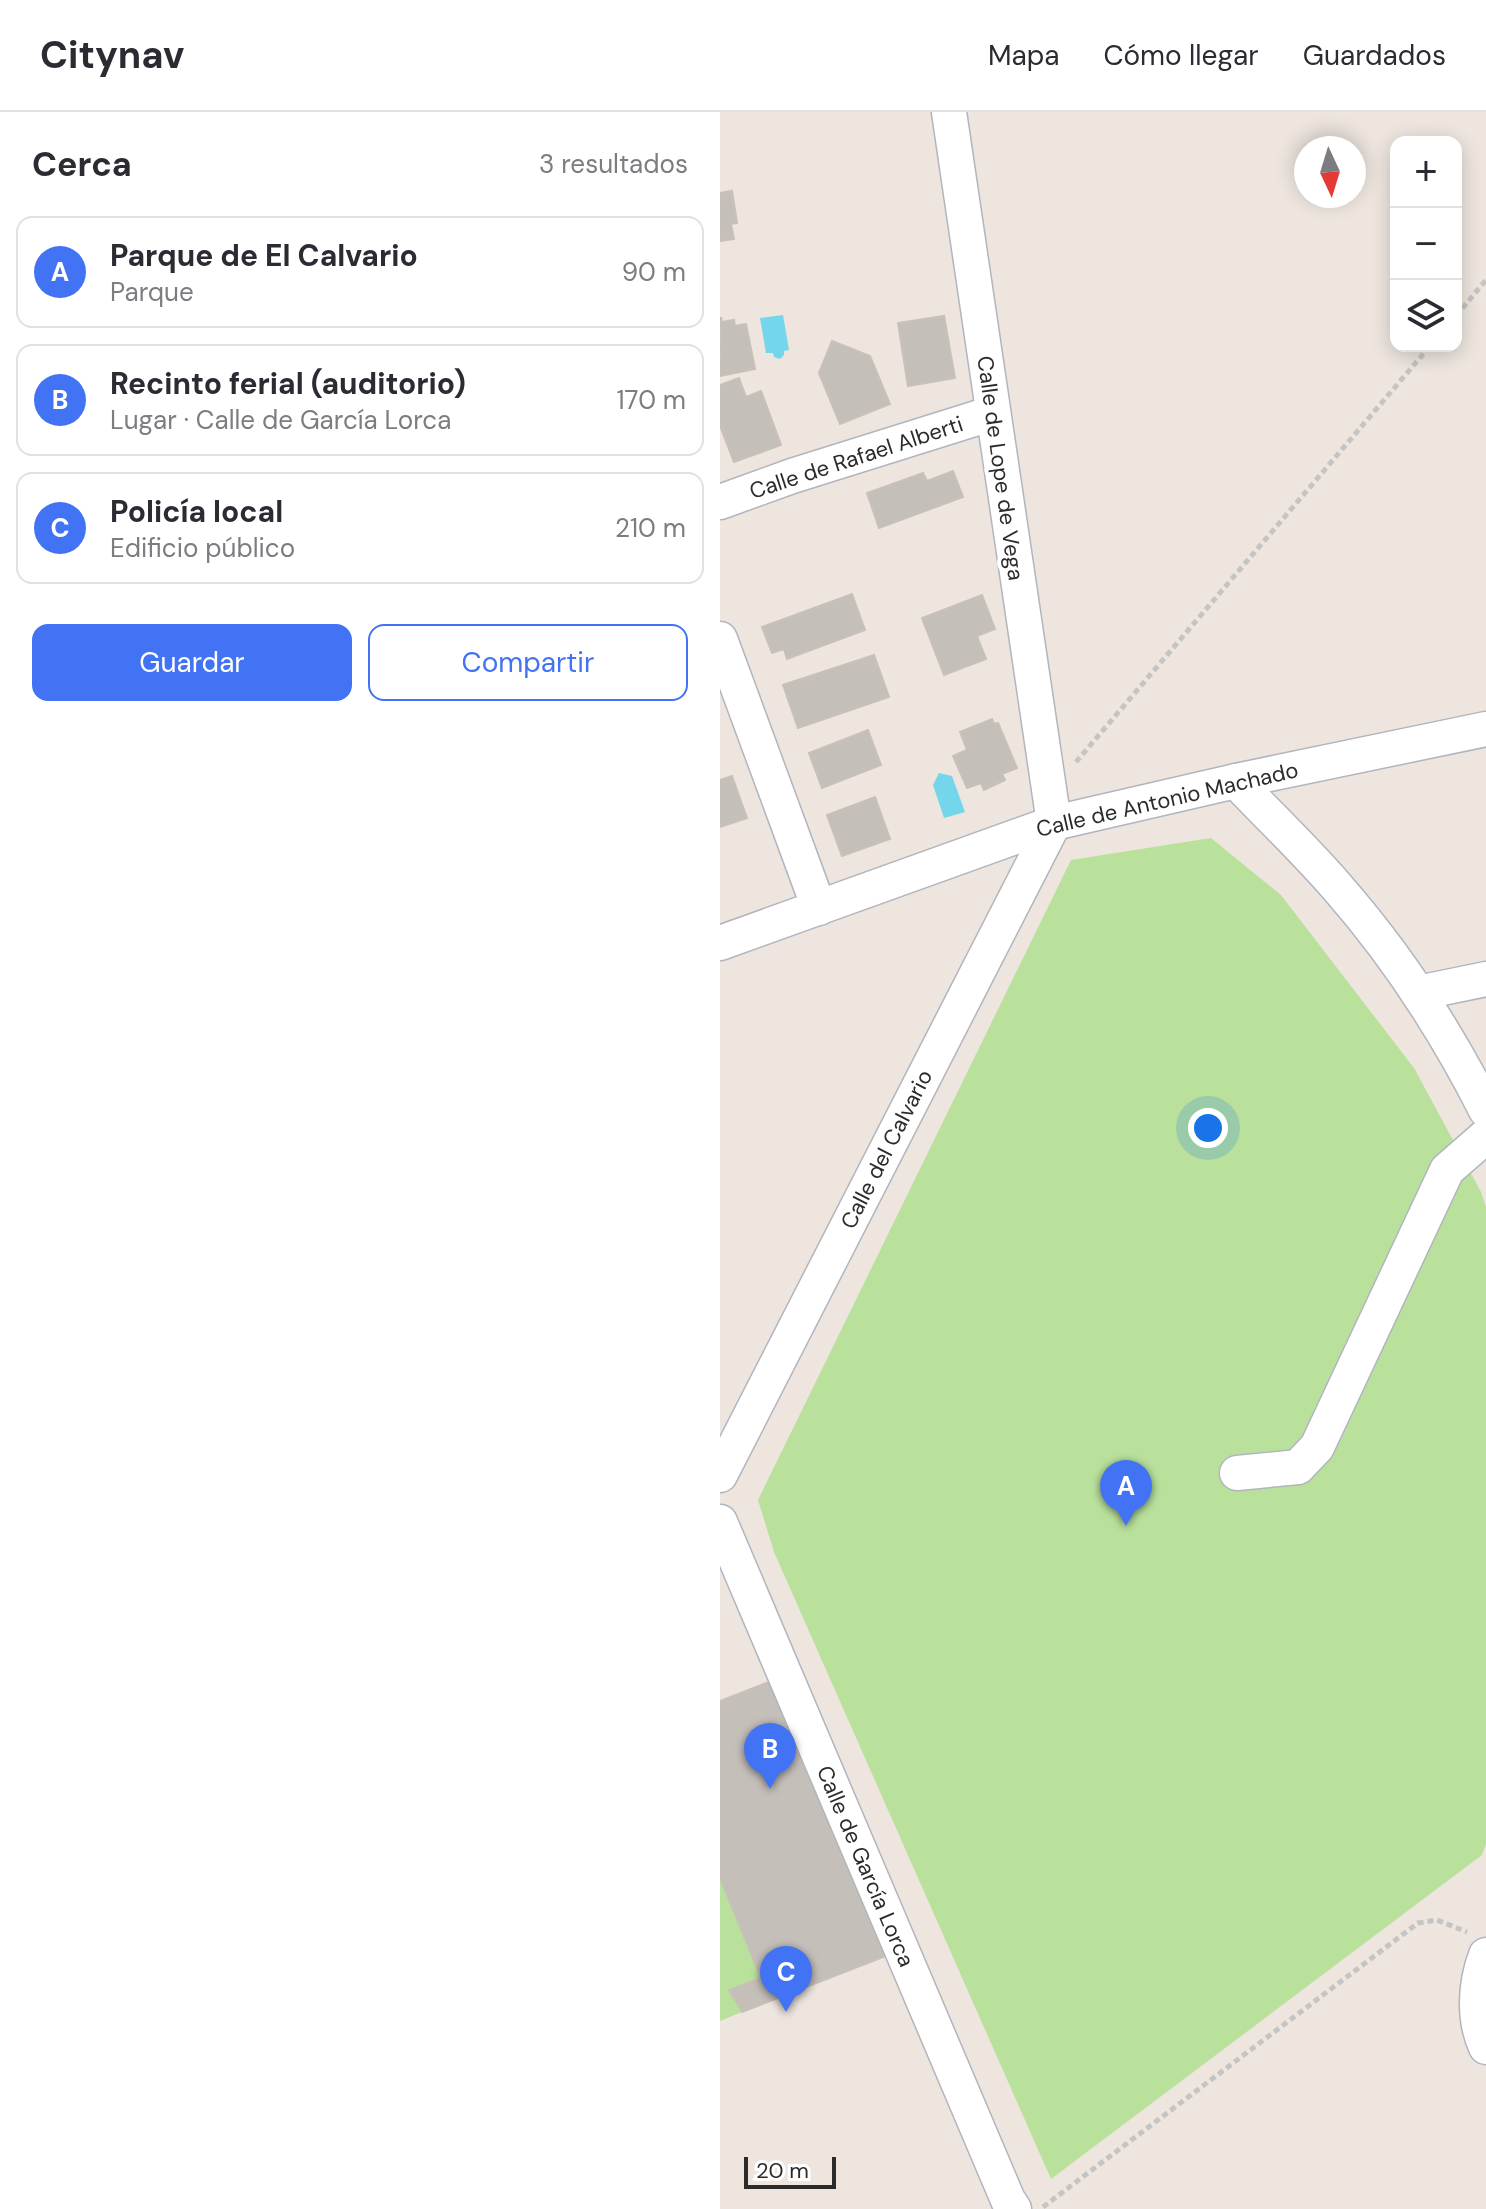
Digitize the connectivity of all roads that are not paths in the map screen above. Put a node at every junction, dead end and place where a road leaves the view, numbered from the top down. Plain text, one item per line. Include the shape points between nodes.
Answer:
1 (949, 112) edge
2 (993, 413) junction
3 (720, 502) edge
4 (720, 639) edge
5 (1486, 729) edge
6 (1236, 781) junction
7 (1051, 808) junction
8 (819, 908) junction
9 (720, 943) edge
10 (1486, 979) edge
11 (1418, 993) junction
12 (1486, 1110) edge
13 (1486, 1136) edge
14 (1237, 1473) dead end
15 (720, 1475) edge
16 (720, 1522) edge
17 (1480, 1945) edge
18 (1486, 2047) edge
19 (1014, 2207) edge

1 - 2 street, Calle de Lope de Vega
2 - 3 street, Calle de Rafael Alberti
2 - 7 street, Calle de Lope de Vega
4 - 8 street
5 - 6 street, Calle de Antonio Machado
6 - 7 street, Calle de Antonio Machado
6 - 11 street via 1337,887
7 - 8 street, Calle de Antonio Machado
7 - 15 street, Calle del Calvario
8 - 9 street, Calle de Antonio Machado
10 - 11 street
11 - 12 street
13 - 14 street via 1447,1170 1317,1447 1298,1467
16 - 19 street, Calle de García Lorca
17 - 18 street via 1476,2005

